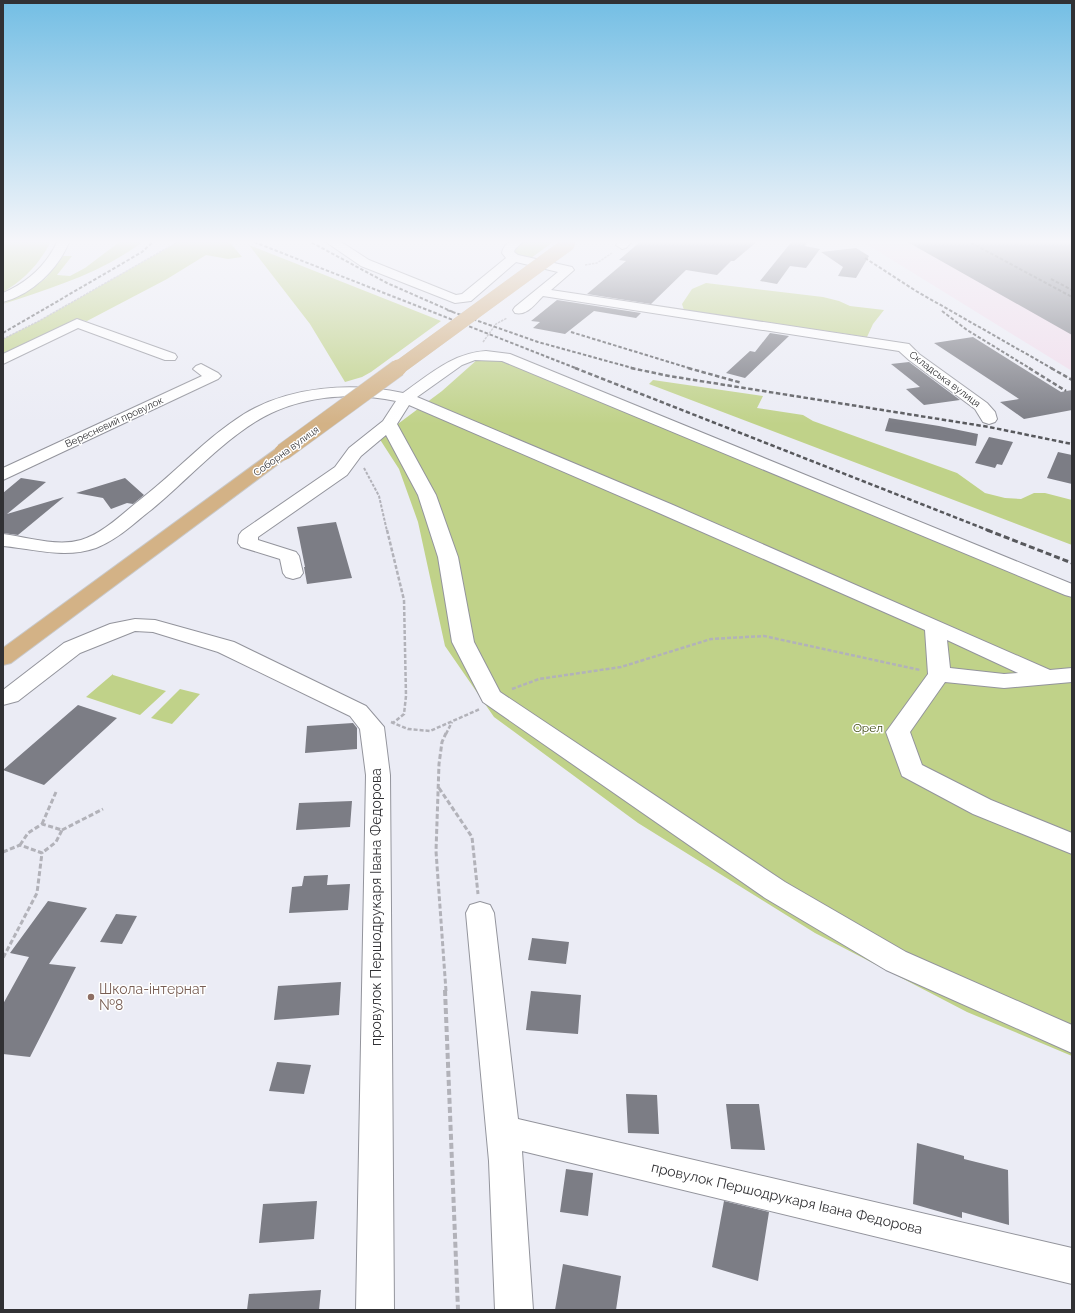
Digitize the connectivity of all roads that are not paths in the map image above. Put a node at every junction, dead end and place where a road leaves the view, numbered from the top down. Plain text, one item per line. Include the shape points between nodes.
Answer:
1 (490, 301) edge
2 (530, 301) edge
3 (601, 301) edge
4 (520, 310) dead end
5 (170, 357) dead end
6 (3, 360) edge
7 (201, 369) dead end
8 (406, 398) junction
9 (989, 419) dead end
10 (389, 424) junction
11 (3, 475) edge
12 (3, 540) edge
13 (293, 573) dead end
14 (1072, 591) edge
15 (935, 626) junction
16 (3, 658) edge
17 (939, 674) junction
18 (1072, 675) edge
19 (1046, 677) junction
20 (3, 698) edge
21 (1072, 844) edge
22 (480, 913) road end
23 (1072, 1039) edge
24 (502, 1128) junction
25 (1072, 1266) edge
26 (374, 1310) edge
27 (514, 1310) edge

1 - 16 main road, Соборна вулиця, bridge
2 - 4 street
3 - 9 street, Складська вулиця via 904,347 981,406
5 - 6 street via 78,323
7 - 11 street, Вересневий провулок via 213,376
8 - 10 street
8 - 12 street via 361,391 342,391 301,399 259,413 100,539 81,546 50,546
8 - 14 street via 457,362 473,356 505,357
8 - 15 street
10 - 13 street via 355,452 341,471 249,535 248,543 289,556
10 - 23 street via 427,495 448,557 463,642 491,697 789,898 896,961
15 - 17 street
15 - 19 street
17 - 19 street via 1004,681
17 - 21 street via 898,732 911,770 982,807
18 - 19 street
20 - 26 street, провулок Першодрукаря Івана Федорова via 10,696 72,648 118,629 155,626 226,647 358,711 372,727 378,775
22 - 24 street
24 - 25 street, провулок Першодрукаря Івана Федорова via 511,1133
24 - 27 street

